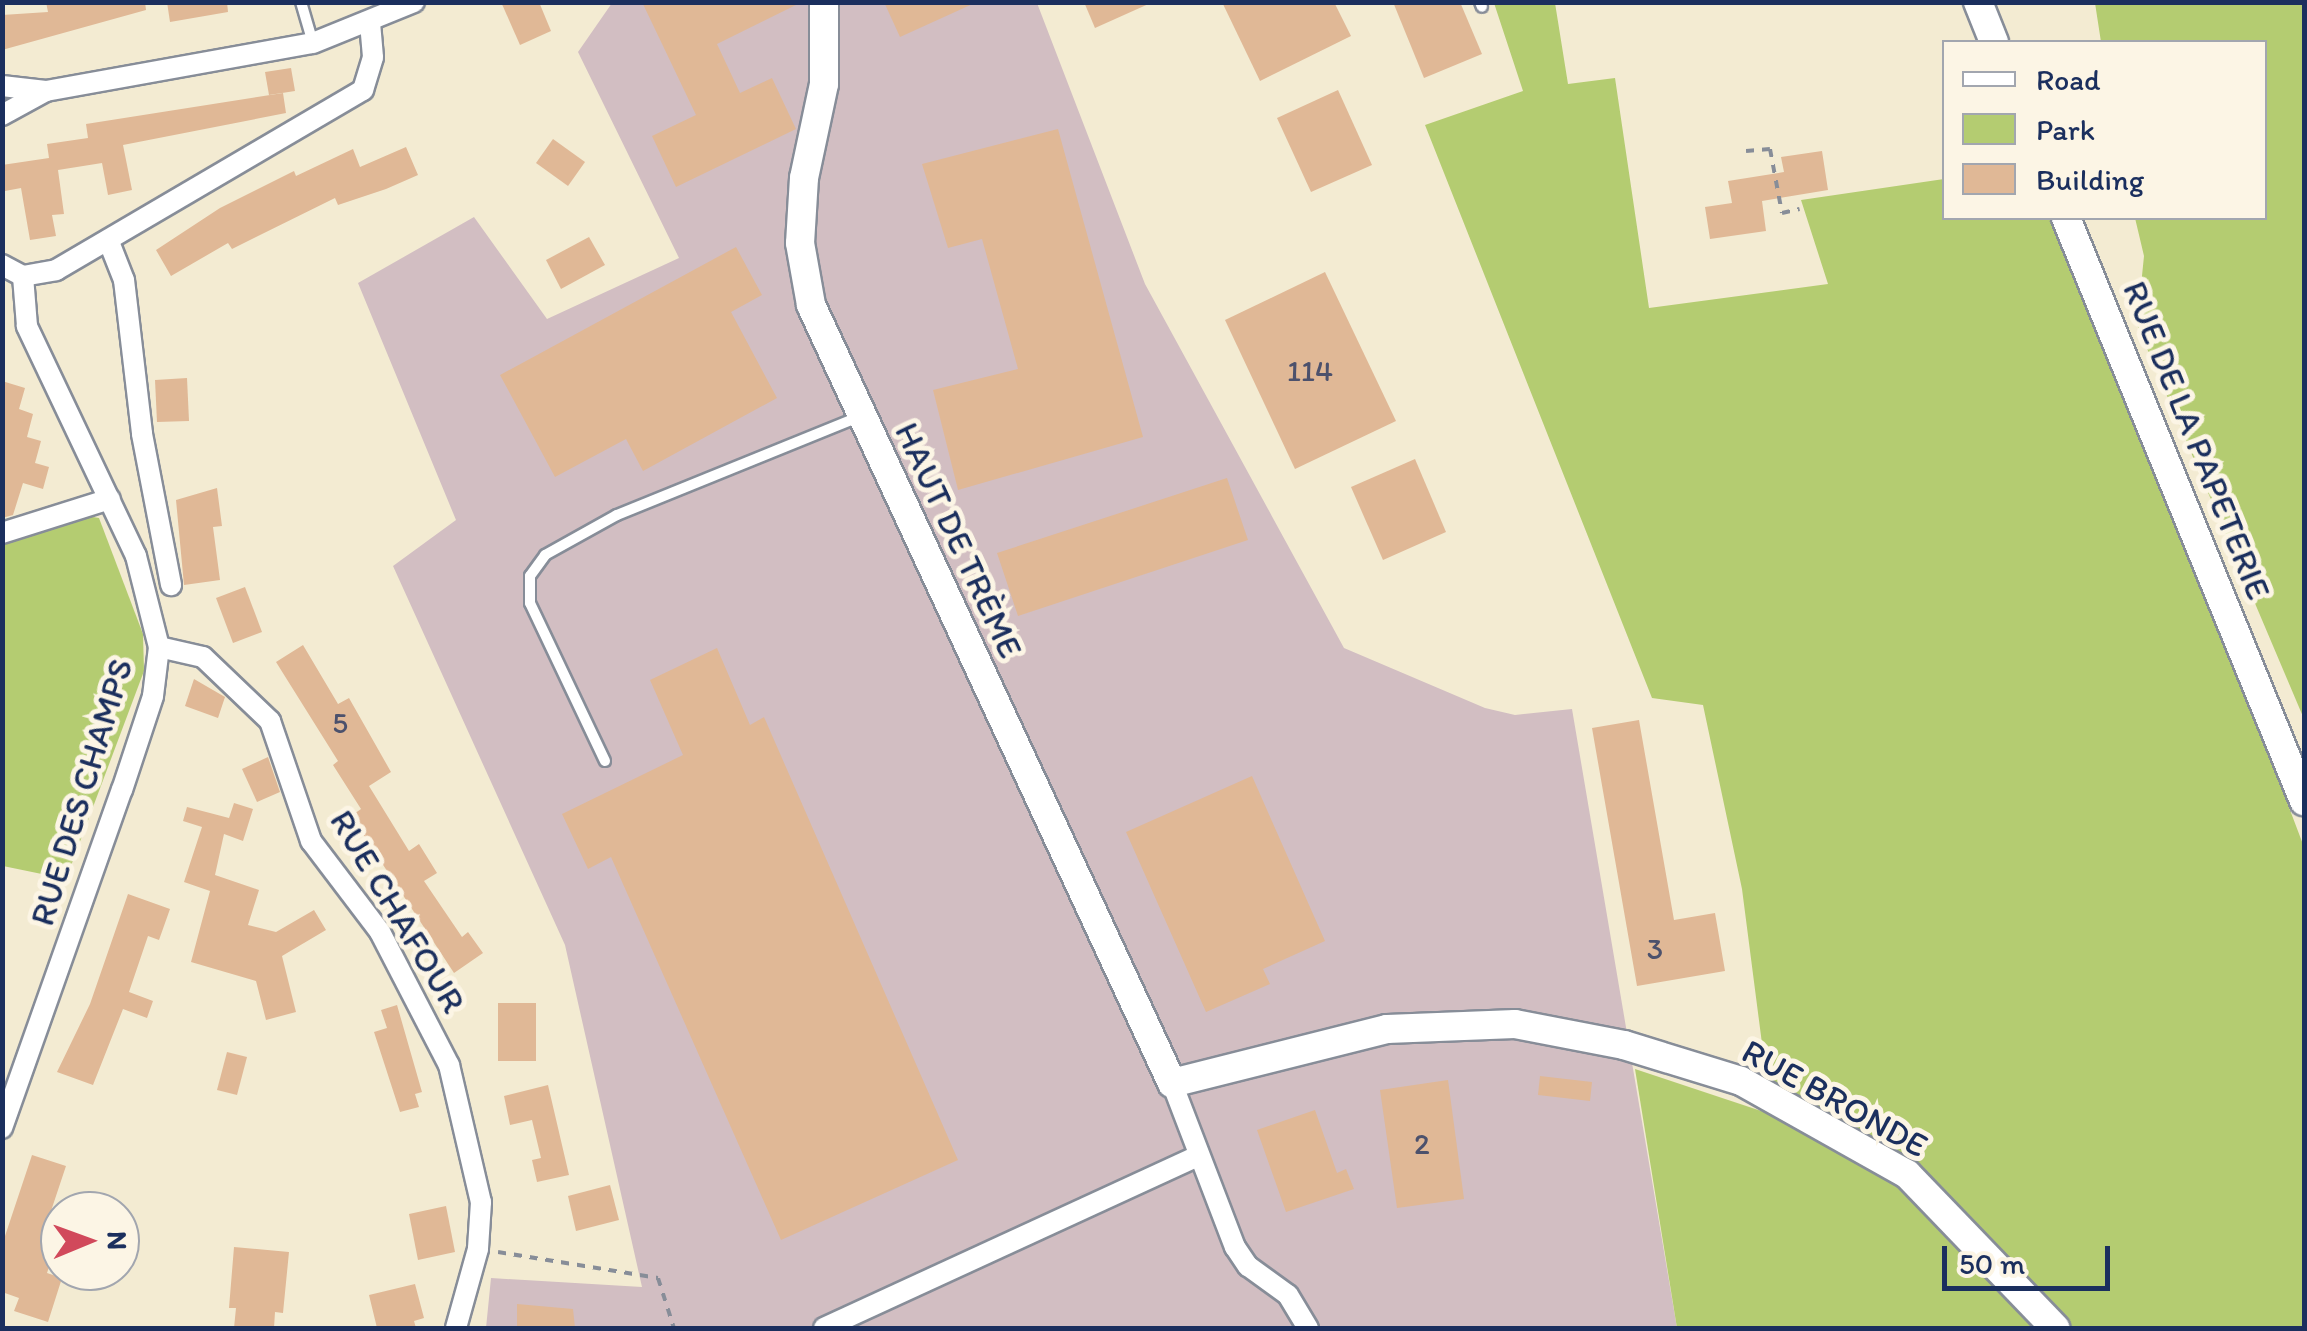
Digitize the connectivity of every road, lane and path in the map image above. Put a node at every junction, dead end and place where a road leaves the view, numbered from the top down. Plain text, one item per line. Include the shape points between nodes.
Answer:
1 (301, 2) edge
2 (414, 2) edge
3 (824, 2) edge
4 (1978, 2) edge
5 (370, 23) junction
6 (1993, 40) edge
7 (314, 43) junction
8 (2, 86) edge
9 (46, 91) junction
10 (2, 115) edge
11 (1746, 151) dead end
12 (1800, 209) dead end
13 (2067, 220) edge
14 (109, 242) junction
15 (2, 266) edge
16 (22, 276) junction
17 (859, 417) junction
18 (110, 499) junction
19 (2, 533) edge
20 (171, 585) dead end
21 (160, 646) junction
22 (605, 761) dead end
23 (2304, 801) edge
24 (1172, 1083) junction
25 (2, 1128) edge
26 (1198, 1156) junction
27 (478, 1249) junction
28 (456, 1328) edge
29 (674, 1328) edge
30 (824, 1328) edge
31 (1308, 1328) edge
32 (2054, 1328) edge

1 - 7 lane
2 - 5 street
3 - 17 street, HAUT DE TRÈME via 824,84 804,178 800,242 810,305
4 - 6 street
5 - 7 street
5 - 14 street via 372,58 364,90
7 - 9 street
8 - 9 street
9 - 10 street
11 - 12 path via 1770,149 1782,213
13 - 23 street, RUE DE LA PAPETERIE
14 - 16 street via 56,270
14 - 20 street via 124,280 142,434
15 - 16 street
16 - 18 street, RUE DES CHAMPS via 27,326
17 - 22 lane via 617,515 545,555 530,576 530,603
17 - 24 street, HAUT DE TRÈME
18 - 19 street
18 - 21 street, RUE DES CHAMPS via 146,582
21 - 25 street, RUE DES CHAMPS via 134,752
21 - 27 street, RUE CHAFOUR via 203,657 270,721 312,840 380,932 450,1066 482,1202
24 - 26 street
24 - 32 street, RUE BRONDE via 1387,1029 1516,1024 1624,1045 1741,1081 1907,1174
26 - 30 street
26 - 31 street via 1234,1247 1288,1295
27 - 28 street, RUE CHAFOUR
27 - 29 path via 658,1278

